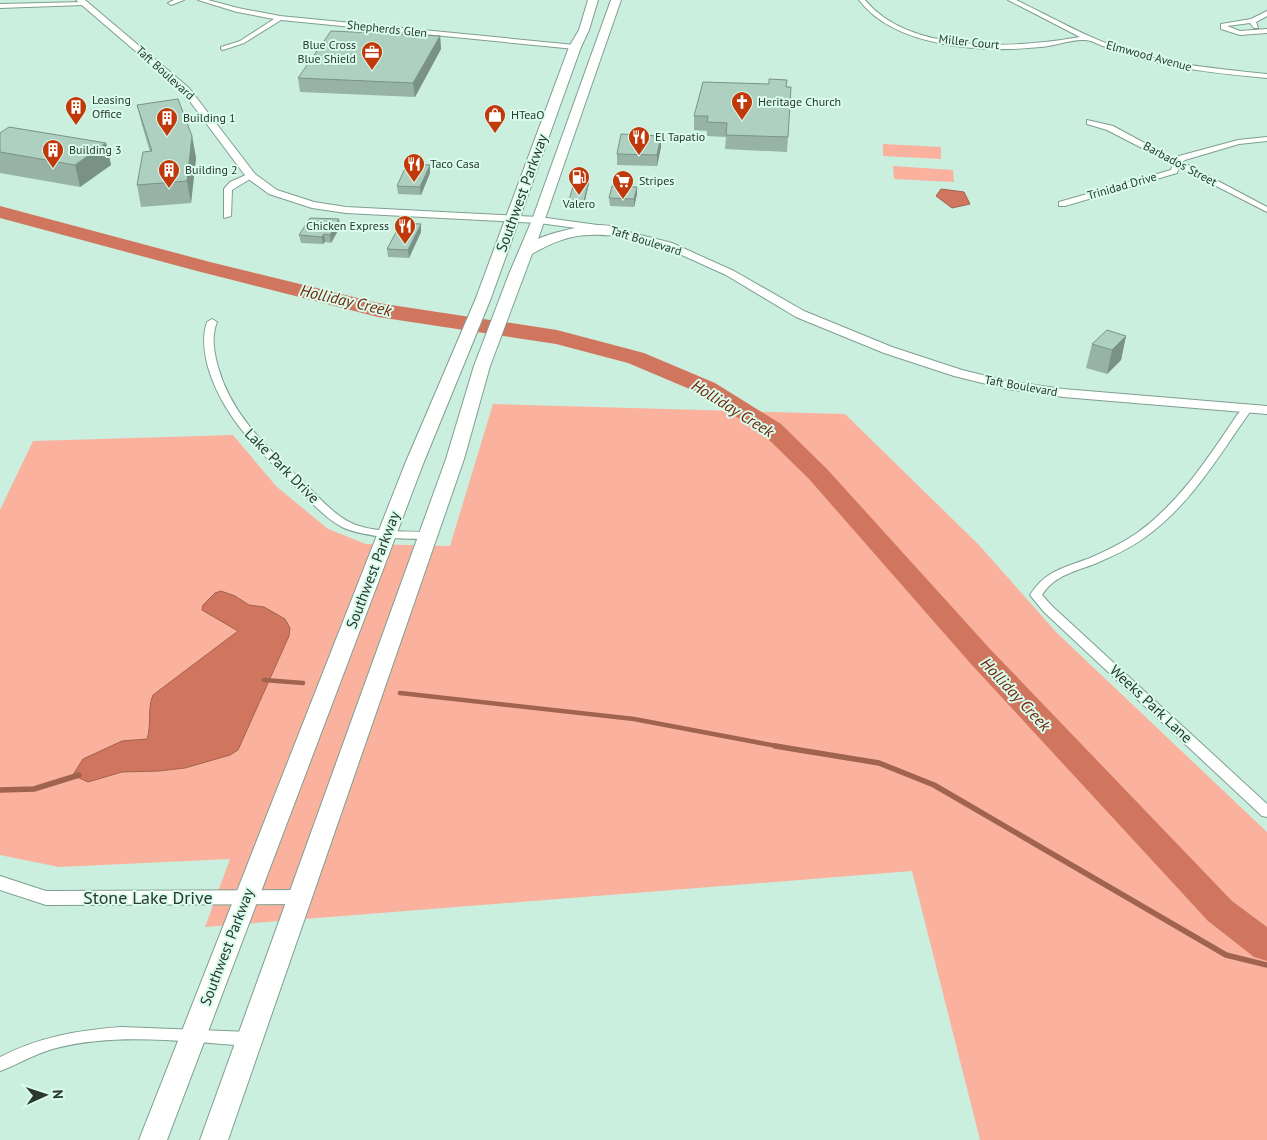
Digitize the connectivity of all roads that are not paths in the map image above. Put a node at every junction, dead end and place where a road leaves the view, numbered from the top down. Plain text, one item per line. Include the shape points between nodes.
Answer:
1 (181, 0) edge
2 (201, 0) edge
3 (593, 0) edge
4 (616, 0) edge
5 (862, 0) edge
6 (1011, 0) edge
7 (82, 1) edge
8 (171, 3) dead end
9 (0, 6) edge
10 (1267, 13) edge
11 (280, 18) junction
12 (1253, 21) junction
13 (1267, 31) edge
14 (1088, 37) junction
15 (575, 47) junction
16 (223, 48) dead end
17 (1267, 76) edge
18 (1090, 122) dead end
19 (570, 132) junction
20 (544, 133) junction
21 (1267, 140) edge
22 (1177, 163) junction
23 (251, 176) junction
24 (1062, 204) dead end
25 (1267, 210) edge
26 (227, 216) dead end
27 (511, 220) junction
28 (539, 220) junction
29 (614, 231) junction
30 (526, 252) junction
31 (212, 322) dead end
32 (1247, 409) junction
33 (1267, 410) edge
34 (387, 534) junction
35 (428, 534) junction
36 (1267, 812) edge
37 (0, 883) edge
38 (299, 897) junction
39 (245, 898) junction
40 (194, 1036) junction
41 (250, 1038) junction
42 (0, 1064) edge
43 (153, 1140) edge
44 (214, 1140) edge

1 - 8 street
2 - 11 street, Shepherds Glen
3 - 15 main road, Southwest Parkway
4 - 19 main road, Southwest Parkway
5 - 14 street, Miller Court via 881,18 898,28 941,40 1020,47
6 - 14 street, Elmwood Avenue
7 - 9 street
7 - 23 street, Taft Boulevard via 186,90
10 - 12 street
11 - 15 street, Shepherds Glen
11 - 16 street via 242,42
12 - 13 street via 1255,27
12 - 13 street via 1223,25 1224,29 1232,32
14 - 17 street, Elmwood Avenue via 1124,51 1180,65
15 - 20 main road, Southwest Parkway
18 - 22 street, Barbados Street via 1110,128
19 - 20 main road
19 - 28 main road, Southwest Parkway
20 - 27 main road, Southwest Parkway
21 - 22 street via 1238,142 1182,158
22 - 24 street, Trinidad Drive via 1174,171
22 - 25 street, Barbados Street
23 - 26 street via 228,189
23 - 27 street, Taft Boulevard via 273,192 312,205
27 - 28 street, Taft Boulevard
27 - 34 main road, Southwest Parkway via 494,273
28 - 29 street, Taft Boulevard
28 - 30 main road, Southwest Parkway
29 - 30 main road via 568,232 548,238
29 - 32 street, Taft Boulevard via 684,252 730,273 818,322 958,373 1007,385 1063,393
30 - 35 main road, Southwest Parkway via 482,366 455,459
31 - 34 street, Lake Park Drive via 208,334 215,377 234,417 260,447 333,515 352,526
32 - 33 street, Taft Boulevard
32 - 36 street, Weeks Park Lane via 1200,478 1160,520 1116,550 1056,573 1036,595 1048,610
34 - 35 street, Lake Park Drive
34 - 39 main road, Southwest Parkway
35 - 38 main road, Southwest Parkway
37 - 39 street, Stone Lake Drive via 46,898
38 - 39 street, Stone Lake Drive
38 - 41 main road, Southwest Parkway
39 - 40 main road, Southwest Parkway
40 - 41 street
40 - 42 street via 89,1036 36,1047
40 - 43 main road, Southwest Parkway
41 - 44 main road, Southwest Parkway

